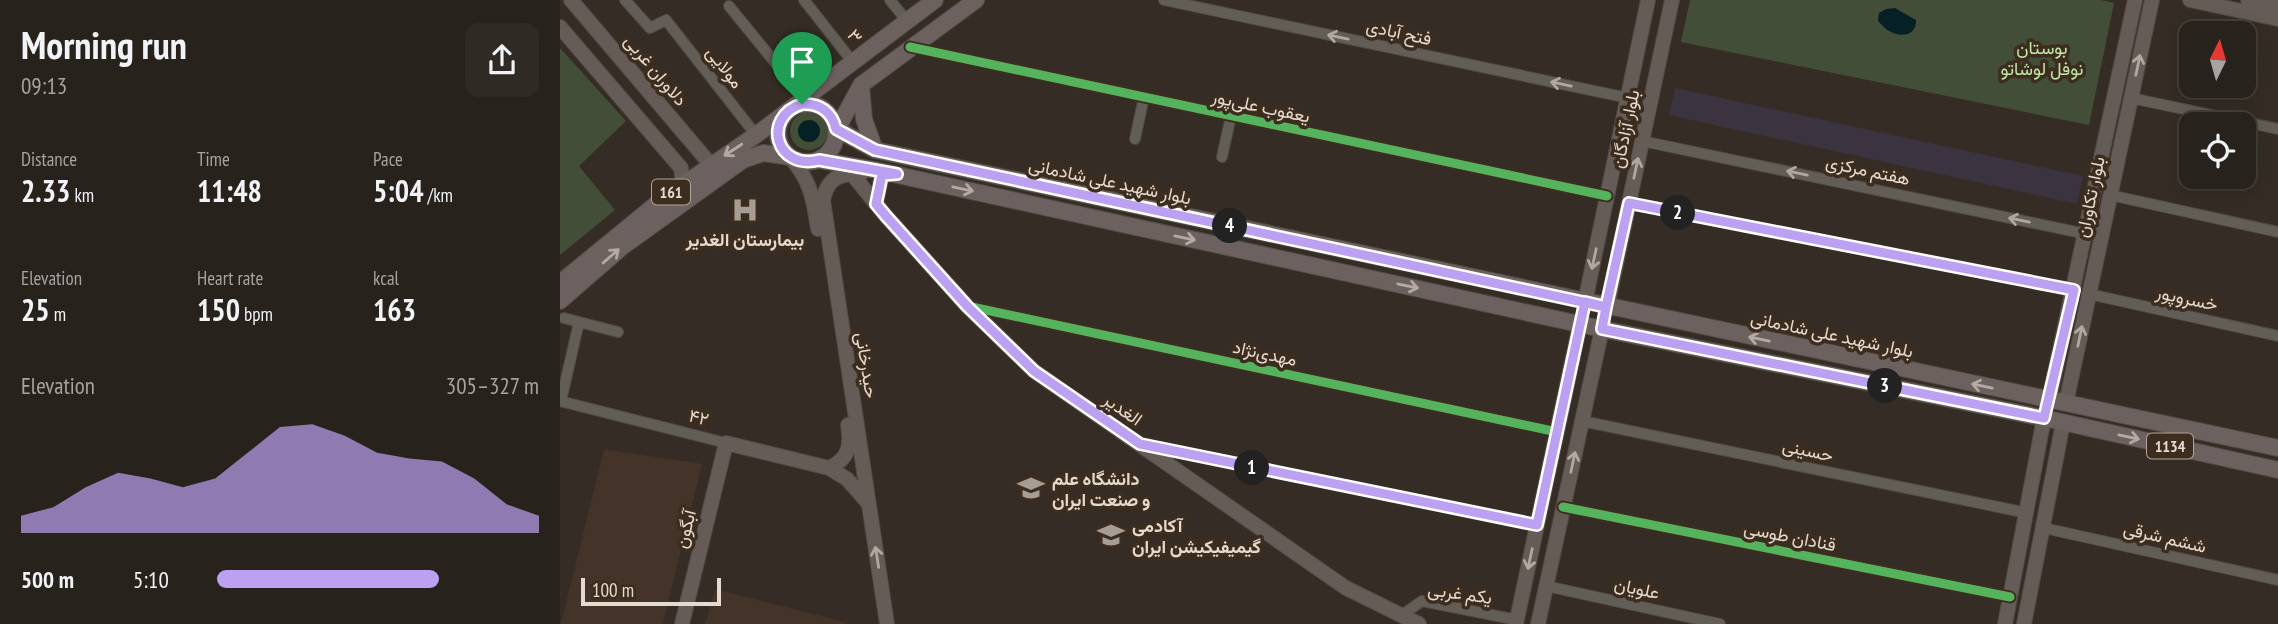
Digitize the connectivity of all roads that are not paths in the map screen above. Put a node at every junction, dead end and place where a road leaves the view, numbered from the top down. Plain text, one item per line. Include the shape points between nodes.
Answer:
1 (571, 0) edge
2 (625, 0) edge
3 (804, 0) edge
4 (890, 0) edge
5 (935, 0) edge
6 (976, 0) edge
7 (1164, 0) edge
8 (1648, 0) edge
9 (1672, 0) edge
10 (2135, 0) edge
11 (2152, 0) edge
12 (2190, 0) edge
13 (2248, 0) edge
14 (729, 6) dead end
15 (2278, 7) edge
16 (2278, 19) edge
17 (907, 20) junction
18 (560, 27) edge
19 (909, 47) junction
20 (852, 61) junction
21 (861, 85) junction
22 (1144, 97) junction
23 (1628, 97) junction
24 (804, 98) junction
25 (2131, 98) junction
26 (788, 110) junction
27 (1231, 116) junction
28 (836, 129) junction
29 (2278, 129) edge
30 (756, 135) junction
31 (1135, 139) dead end
32 (1642, 141) junction
33 (871, 149) junction
34 (790, 157) junction
35 (1222, 158) dead end
36 (819, 160) junction
37 (710, 165) junction
38 (857, 171) junction
39 (889, 175) junction
40 (683, 184) junction
41 (2109, 195) junction
42 (1607, 196) junction
43 (1629, 203) junction
44 (876, 204) junction
45 (2278, 232) edge
46 (2086, 234) junction
47 (560, 283) edge
48 (2081, 292) junction
49 (560, 302) edge
50 (1585, 302) junction
51 (967, 306) junction
52 (1606, 307) junction
53 (564, 318) dead end
54 (579, 322) junction
55 (1580, 324) junction
56 (1602, 329) junction
57 (618, 332) dead end
58 (2278, 335) edge
59 (2049, 400) junction
60 (560, 401) edge
61 (2066, 403) junction
62 (2044, 418) junction
63 (1582, 421) junction
64 (2063, 423) junction
65 (1557, 432) junction
66 (726, 443) junction
67 (1140, 444) junction
68 (2278, 448) edge
69 (829, 468) junction
70 (2278, 470) edge
71 (869, 504) junction
72 (1563, 507) junction
73 (2027, 513) junction
74 (1537, 525) junction
75 (2044, 528) junction
76 (2278, 580) edge
77 (1546, 586) junction
78 (2010, 597) junction
79 (1402, 615) junction
80 (1517, 622) edge
81 (682, 624) edge
82 (887, 624) edge
83 (1419, 624) edge
84 (1538, 624) edge
85 (1720, 624) edge
86 (2005, 624) edge
87 (2024, 624) edge

1 - 37 main road, دلاوران غربی
2 - 30 street, مولایی via 650,29 666,20
3 - 20 street, ۳
4 - 17 street
5 - 17 main road, 161
6 - 19 main road
23 -> 7 street, فتح آبادی
8 - 23 main road, بلوار آزادگان
9 - 32 main road, بلوار آزادگان
10 - 46 main road, بلوار تکاوران
25 -> 11 main road, بلوار تکاوران
12 - 16 main road
13 - 15 main road
14 - 24 street
17 - 20 main road, 161
18 - 40 main road via 681,168
19 - 21 main road
19 - 22 street, یعقوب علی‌پور
20 - 24 main road, 161
21 - 28 main road
21 - 33 main road
22 - 27 street, یعقوب علی‌پور
22 - 31 street
23 - 42 main road, بلوار آزادگان
24 - 26 main road, 161
25 - 29 street
25 - 41 main road, بلوار تکاوران
26 - 28 main road via 802,104 818,105 830,115
26 - 30 main road, 161
26 - 34 main road via 777,134
27 - 35 street
27 - 42 street, یعقوب علی‌پور
28 - 33 main road, بلوار شهید علی شادمانی / 1134
28 - 36 main road via 835,144
30 -> 37 main road, 161
43 -> 32 main road, بلوار آزادگان
46 -> 32 street, هفتم مرکزی
33 - 38 main road via 860,156
33 - 50 main road, بلوار شهید علی شادمانی / 1134
34 - 36 main road via 799,162
49 -> 34 main road, 161 via 622,247 743,160 762,153
34 - 69 main road, حیدرخانی via 812,191 850,440 845,458
36 - 38 main road, 1134
37 - 40 main road, 161
38 - 39 main road, 1134
38 - 44 main road, الغدیر
38 - 71 main road, حیدرخانی via 833,180 823,200
39 - 44 main road
39 -> 55 main road, 1134
40 - 47 main road, 161
41 - 45 street
41 - 48 main road, بلوار تکاوران
42 -> 50 main road, بلوار آزادگان
43 - 48 street, خسروپور
43 - 52 main road, بلوار آزادگان
44 - 51 main road, الغدیر
46 - 48 main road, بلوار تکاوران
48 - 58 street, خسروپور
48 - 59 main road, بلوار تکاوران
61 -> 48 main road, بلوار تکاوران
50 - 52 main road, 1134
50 - 55 main road
51 - 65 street, مهدی‌نژاد
51 - 67 main road, الغدیر via 1034,371
52 - 56 main road
59 -> 52 main road, بلوار شهید علی شادمانی / 1134
53 - 54 street
54 - 57 street
54 - 60 street
55 - 56 main road, 1134
55 - 65 main road
56 - 62 main road, 1134
56 - 63 main road
59 - 61 main road, 1134
59 - 62 main road
60 - 66 street, ۴۲
61 - 64 main road
61 - 68 main road, 1134
62 - 64 main road, 1134
62 - 73 main road
72 -> 63 main road
63 - 73 street, حسینی
64 -> 70 main road, 1134
64 - 75 main road
65 - 74 main road
66 - 69 main road, ۴۲
66 - 81 main road, آبگون
67 - 74 street
67 - 79 main road, الغدیر via 1346,588
69 - 71 main road via 847,479
82 -> 71 main road, حیدرخانی
72 - 77 main road
72 - 78 street, قنادان طوسی
73 - 78 main road
74 -> 80 main road
75 - 76 street, ششم شرقی
75 - 87 main road
77 - 84 main road
77 - 85 street, علویان
78 - 86 main road
79 - 80 street, یکم غربی via 1422,601
79 - 83 main road, الغدیر

